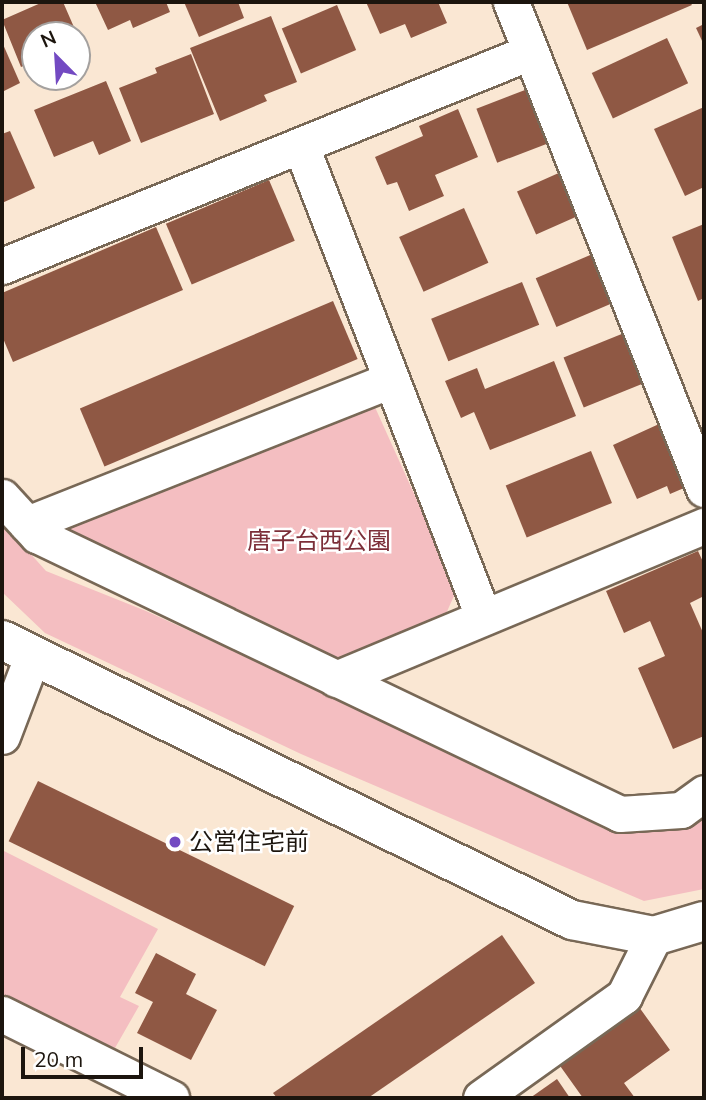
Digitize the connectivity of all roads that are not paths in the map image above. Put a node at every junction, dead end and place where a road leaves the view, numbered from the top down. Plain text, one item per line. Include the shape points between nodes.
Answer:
1 (511, 2) edge
2 (530, 52) junction
3 (301, 146) junction
4 (2, 266) edge
5 (391, 380) junction
6 (704, 489) edge
7 (2, 497) edge
8 (27, 524) junction
9 (704, 526) edge
10 (482, 615) junction
11 (17, 649) edge
12 (336, 678) junction
13 (2, 736) edge
14 (704, 793) edge
15 (704, 921) edge
16 (654, 936) junction
17 (2, 1014) edge
18 (171, 1098) edge
19 (481, 1098) edge

1 - 2 street
2 - 3 street
2 - 6 street
3 - 4 street
3 - 5 street
5 - 8 street
5 - 10 street
7 - 8 street
8 - 12 street via 37,534
9 - 10 street
10 - 12 street
11 - 13 street
11 - 16 street via 572,920
12 - 14 street via 620,814 681,810
15 - 16 street
16 - 19 street via 624,996
17 - 18 street

